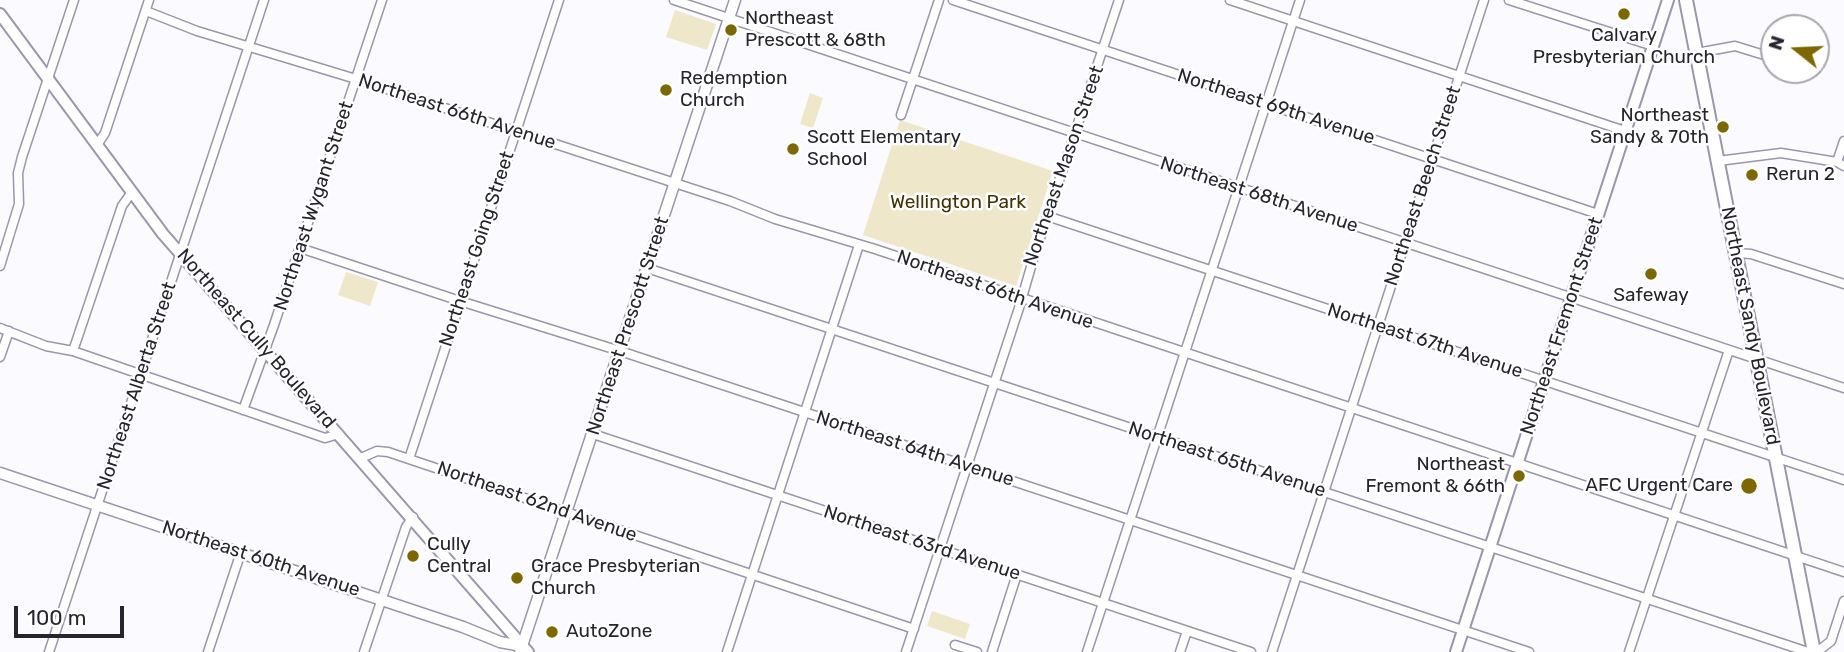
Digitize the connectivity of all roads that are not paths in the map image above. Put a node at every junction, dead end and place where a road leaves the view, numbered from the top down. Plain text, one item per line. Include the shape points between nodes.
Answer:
1 (74, 0) edge
2 (149, 0) edge
3 (264, 0) edge
4 (382, 0) edge
5 (559, 0) edge
6 (674, 0) edge
7 (735, 0) edge
8 (939, 0) edge
9 (953, 0) edge
10 (1119, 0) edge
11 (1230, 0) edge
12 (1300, 0) edge
13 (1484, 0) edge
14 (1509, 0) edge
15 (1668, 0) edge
16 (1686, 0) edge
17 (146, 11) junction
18 (0, 14) edge
19 (729, 18) junction
20 (1293, 21) junction
21 (1653, 46) junction
22 (248, 47) junction
23 (1103, 50) junction
24 (1697, 53) junction
25 (1760, 54) edge
26 (1459, 76) junction
27 (48, 79) junction
28 (356, 79) junction
29 (911, 80) junction
30 (1266, 103) junction
31 (901, 115) dead end
32 (1625, 131) junction
33 (516, 132) junction
34 (1076, 134) junction
35 (1844, 141) edge
36 (97, 145) junction
37 (1432, 159) junction
38 (1718, 161) junction
39 (1841, 164) edge
40 (675, 184) junction
41 (1238, 187) junction
42 (132, 192) junction
43 (1598, 214) junction
44 (1047, 216) junction
45 (1404, 243) junction
46 (859, 245) junction
47 (300, 248) junction
48 (1736, 253) junction
49 (181, 254) junction
50 (0, 266) edge
51 (647, 268) junction
52 (1212, 271) junction
53 (1844, 284) edge
54 (1572, 297) junction
55 (1021, 298) junction
56 (460, 301) junction
57 (1377, 326) junction
58 (4, 329) edge
59 (832, 329) junction
60 (265, 349) junction
61 (1729, 350) junction
62 (74, 351) junction
63 (620, 351) junction
64 (1185, 354) junction
65 (0, 357) edge
66 (1757, 359) junction
67 (141, 374) junction
68 (1544, 381) junction
69 (995, 383) junction
70 (1844, 388) edge
71 (1351, 409) junction
72 (243, 410) junction
73 (806, 412) junction
74 (1702, 432) junction
75 (340, 434) junction
76 (593, 434) junction
77 (1158, 437) junction
78 (1776, 457) junction
79 (360, 458) junction
80 (409, 459) junction
81 (1517, 463) junction
82 (968, 466) junction
83 (0, 473) edge
84 (1844, 480) edge
85 (1324, 492) junction
86 (778, 495) junction
87 (98, 505) junction
88 (567, 513) junction
89 (1674, 516) junction
90 (413, 517) junction
91 (1131, 520) junction
92 (1489, 547) junction
93 (942, 549) junction
94 (241, 552) junction
95 (1795, 556) junction
96 (1844, 572) edge
97 (752, 574) junction
98 (1017, 574) junction
99 (1297, 575) junction
100 (382, 599) junction
101 (1646, 599) junction
102 (1844, 601) edge
103 (1104, 603) junction
104 (914, 629) junction
105 (1463, 630) junction
106 (1186, 631) junction
107 (955, 645) dead end
108 (524, 650) edge
109 (49, 652) edge
110 (208, 652) edge
111 (364, 652) edge
112 (727, 652) edge
113 (906, 652) edge
114 (977, 652) edge
115 (992, 652) edge
116 (1087, 652) edge
117 (1180, 652) edge
118 (1251, 652) edge
119 (1272, 652) edge
120 (1456, 652) edge
121 (1529, 652) edge
122 (1629, 652) edge
123 (1808, 652) edge
124 (1815, 652) edge

1 - 27 street
2 - 17 street
3 - 22 street, Northeast Alberta Street
4 - 28 street, Northeast Wygant Street
5 - 33 street, Northeast Going Street
6 - 19 street, Northeast 68th Avenue
7 - 19 street, Northeast Prescott Street
8 - 29 street
9 - 23 street, Northeast 69th Avenue
10 - 23 street, Northeast Mason Street
11 - 20 street
12 - 20 street
13 - 26 street, Northeast Beech Street
14 - 21 street
15 - 21 main road, Northeast Fremont Street
16 - 24 main road, Northeast Sandy Boulevard
17 - 22 street, Northeast 66th Avenue
17 - 36 street
18 - 27 main road, Northeast Cully Boulevard
19 - 29 street, Northeast 68th Avenue
19 - 40 street, Northeast Prescott Street
20 - 26 street
20 - 30 street
21 - 32 main road, Northeast Fremont Street
22 - 28 street, Northeast 66th Avenue
22 - 49 street, Northeast Alberta Street
23 - 30 street, Northeast 69th Avenue
23 - 34 street, Northeast Mason Street
24 - 25 street via 1735,46
24 - 38 main road, Northeast Sandy Boulevard
26 - 32 street
26 - 37 street, Northeast Beech Street
27 - 36 main road, Northeast Cully Boulevard
27 - 50 street via 19,164 19,204
28 - 33 street, Northeast 66th Avenue
28 - 47 street, Northeast Wygant Street
29 - 31 street
29 - 34 street, Northeast 68th Avenue
30 - 37 street, Northeast 69th Avenue
30 - 41 street
32 - 43 main road, Northeast Fremont Street
33 - 40 street, Northeast 66th Avenue
33 - 56 street, Northeast Going Street
34 - 41 street, Northeast 68th Avenue
34 - 44 street, Northeast Mason Street
35 - 39 street
36 - 42 main road, Northeast Cully Boulevard
37 - 43 street, Northeast 69th Avenue
37 - 45 street, Northeast Beech Street
38 - 39 street via 1781,153
38 - 48 main road, Northeast Sandy Boulevard
40 - 46 street, Northeast 66th Avenue
40 - 51 street, Northeast Prescott Street
41 - 45 street, Northeast 68th Avenue
41 - 52 street
42 - 49 main road, Northeast Cully Boulevard
42 - 62 street via 122,206
43 - 54 main road, Northeast Fremont Street
44 - 52 street, Northeast 67th Avenue
44 - 55 street, Northeast Mason Street
45 - 54 street, Northeast 68th Avenue
45 - 57 street, Northeast Beech Street
46 - 55 street, Northeast 66th Avenue
46 - 59 street
47 - 56 street, Northeast 64th Avenue
47 - 60 street, Northeast Wygant Street
48 - 53 street
48 - 66 main road, Northeast Sandy Boulevard
49 - 60 main road, Northeast Cully Boulevard
49 - 67 street, Northeast Alberta Street
51 - 59 street, Northeast 65th Avenue
51 - 63 street, Northeast Prescott Street
52 - 57 street, Northeast 67th Avenue
52 - 64 street
54 - 61 street, Northeast 68th Avenue
54 - 68 main road, Northeast Fremont Street
55 - 64 street, Northeast 66th Avenue
55 - 69 street, Northeast Mason Street
56 - 63 street, Northeast 64th Avenue
56 - 80 street, Northeast Going Street
57 - 68 street, Northeast 67th Avenue
57 - 71 street, Northeast Beech Street
58 - 62 street via 46,346
58 - 65 street
59 - 69 street, Northeast 65th Avenue
59 - 73 street
60 - 72 street, Northeast Wygant Street
60 - 75 main road, Northeast Cully Boulevard
61 - 66 street, Northeast 68th Avenue
61 - 74 street
62 - 67 street
63 - 73 street, Northeast 64th Avenue
63 - 76 street, Northeast Prescott Street
64 - 71 street, Northeast 66th Avenue
64 - 77 street
66 - 70 street, Northeast 68th Avenue
66 - 78 main road, Northeast Sandy Boulevard
67 - 72 street
67 - 87 street, Northeast Alberta Street
68 - 74 street, Northeast 67th Avenue
68 - 81 main road, Northeast Fremont Street
69 - 77 street, Northeast 65th Avenue
69 - 82 street, Northeast Mason Street
71 - 81 street, Northeast 66th Avenue
71 - 85 street, Northeast Beech Street
72 - 75 street via 324,438
73 - 82 street, Northeast 64th Avenue
73 - 86 street
74 - 78 street, Northeast 67th Avenue
74 - 89 street
75 - 79 main road, Northeast Cully Boulevard
76 - 86 street, Northeast 63rd Avenue
76 - 88 street, Northeast Prescott Street
77 - 85 street, Northeast 65th Avenue
77 - 91 street
78 - 84 street, Northeast 67th Avenue
78 - 95 main road, Northeast Sandy Boulevard
79 - 80 street, Northeast 62nd Avenue via 382,450
79 - 90 main road, Northeast Cully Boulevard
80 - 88 street, Northeast 62nd Avenue
81 - 89 street, Northeast 66th Avenue
81 - 92 main road, Northeast Fremont Street
82 - 91 street, Northeast 64th Avenue
82 - 93 street, Northeast Mason Street
83 - 87 street, Northeast 60th Avenue
85 - 92 street, Northeast 65th Avenue
85 - 99 street, Northeast Beech Street
86 - 93 street, Northeast 63rd Avenue
86 - 97 street
87 - 94 street, Northeast 60th Avenue
87 - 109 street, Northeast Alberta Street
88 - 97 street, Northeast 62nd Avenue
88 - 108 street, Northeast Prescott Street
89 - 95 street, Northeast 66th Avenue
89 - 101 street
90 - 100 street
90 - 108 main road, Northeast Cully Boulevard
91 - 99 street, Northeast 64th Avenue
91 - 103 street
92 - 101 street, Northeast 65th Avenue
92 - 105 main road, Northeast Fremont Street
93 - 98 street, Northeast 63rd Avenue
93 - 104 street, Northeast Mason Street
94 - 100 street, Northeast 60th Avenue
94 - 110 street
95 - 96 street, Northeast 66th Avenue
95 - 124 main road, Northeast Sandy Boulevard
97 - 104 street, Northeast 62nd Avenue
97 - 112 street
98 - 103 street, Northeast 63rd Avenue
98 - 115 street
99 - 105 street, Northeast 64th Avenue
99 - 119 street, Northeast Beech Street
100 - 108 street, Northeast 60th Avenue
100 - 111 street
101 - 122 street
101 - 123 street, Northeast 65th Avenue
102 - 124 street via 1830,640
103 - 106 street, Northeast 63rd Avenue
103 - 116 street
104 - 113 street, Northeast Mason Street
105 - 120 main road, Northeast Fremont Street
105 - 121 street, Northeast 64th Avenue
106 - 117 street
106 - 118 street, Northeast 63rd Avenue
107 - 114 street

